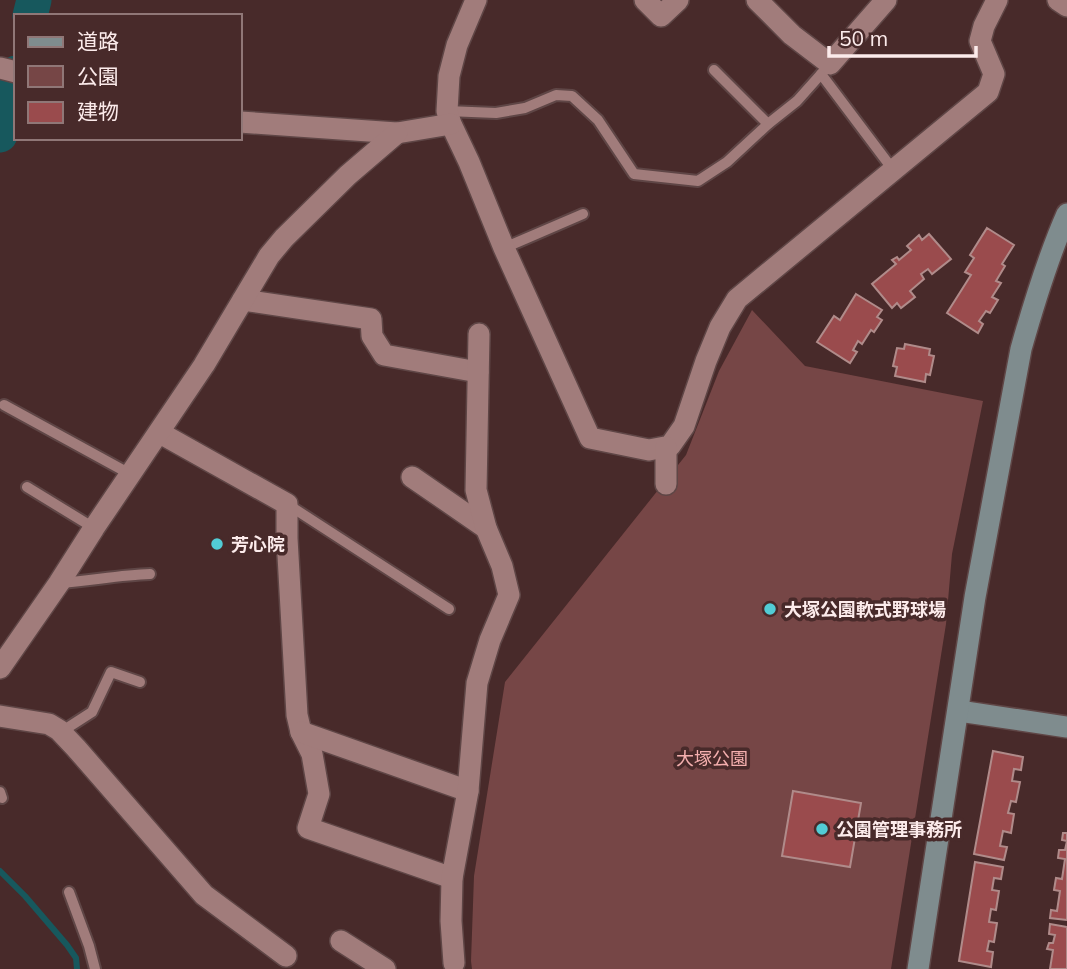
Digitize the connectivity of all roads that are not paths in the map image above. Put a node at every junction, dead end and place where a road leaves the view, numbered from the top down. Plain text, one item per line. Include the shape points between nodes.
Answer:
1 (476, 0) edge
2 (645, 0) edge
3 (678, 0) edge
4 (757, 0) edge
5 (886, 0) edge
6 (997, 0) edge
7 (1058, 0) edge
8 (1067, 6) edge
9 (714, 69) dead end
10 (826, 69) junction
11 (449, 118) junction
12 (242, 122) edge
13 (768, 124) junction
14 (397, 133) junction
15 (894, 171) junction
16 (583, 214) dead end
17 (1067, 214) edge
18 (503, 248) junction
19 (243, 300) junction
20 (479, 334) dead end
21 (478, 372) junction
22 (4, 405) dead end
23 (160, 433) junction
24 (666, 447) junction
25 (130, 474) junction
26 (412, 477) dead end
27 (666, 484) dead end
28 (27, 487) dead end
29 (288, 504) junction
30 (94, 528) junction
31 (486, 528) junction
32 (150, 574) dead end
33 (59, 583) junction
34 (449, 609) dead end
35 (0, 668) edge
36 (140, 682) dead end
37 (959, 711) junction
38 (0, 716) edge
39 (1067, 727) edge
40 (61, 732) junction
41 (301, 732) junction
42 (468, 791) junction
43 (452, 878) junction
44 (69, 892) dead end
45 (341, 941) dead end
46 (286, 957) dead end
47 (456, 966) edge
48 (95, 969) edge
49 (385, 969) edge
50 (918, 969) edge

1 - 11 street via 449,76
2 - 3 street via 661,16
4 - 10 street
5 - 10 street
6 - 15 street via 980,41 994,74 988,92
7 - 8 street
9 - 13 lane
10 - 13 lane
10 - 15 lane
11 - 13 lane via 525,108 556,96 572,96 598,120 634,174 698,181 727,162
11 - 14 street
11 - 18 street
12 - 14 street
14 - 19 street via 284,238
15 - 24 street via 737,299 706,360 684,426
16 - 18 lane
17 - 37 street via 1021,349
18 - 24 street via 590,438 649,450
19 - 21 street via 371,319 372,336 384,355
19 - 23 street
20 - 21 street
21 - 31 street via 477,490
22 - 25 lane
23 - 25 street
23 - 29 street
24 - 27 street
25 - 30 street
26 - 31 street
28 - 30 lane
29 - 34 lane
29 - 41 street
30 - 33 street
31 - 42 street via 509,595 477,682
32 - 33 lane
33 - 35 street
36 - 40 lane via 111,671 92,712
37 - 39 street
37 - 50 street
38 - 40 street via 49,724
40 - 46 street via 204,895
41 - 42 street
41 - 43 street via 312,754 319,794 307,828
42 - 43 street
43 - 47 street
44 - 48 lane
45 - 49 street

